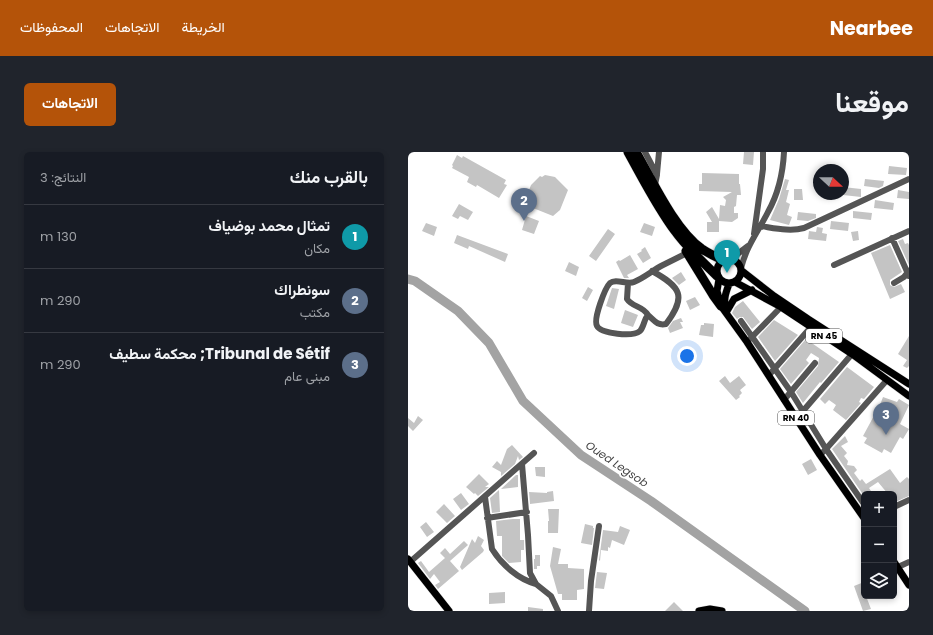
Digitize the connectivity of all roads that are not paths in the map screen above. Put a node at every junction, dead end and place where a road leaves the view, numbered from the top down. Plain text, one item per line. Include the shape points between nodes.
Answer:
1 (628, 152) edge
2 (636, 152) edge
3 (645, 152) edge
4 (763, 152) edge
5 (784, 152) edge
6 (659, 155) edge
7 (650, 161) junction
8 (657, 175) junction
9 (909, 179) edge
10 (655, 185) junction
11 (760, 226) junction
12 (909, 231) edge
13 (675, 232) junction
14 (753, 238) junction
15 (892, 238) junction
16 (748, 246) junction
17 (688, 253) junction
18 (727, 260) junction
19 (834, 265) dead end
20 (741, 270) junction
21 (652, 271) junction
22 (908, 273) edge
23 (718, 277) junction
24 (628, 283) junction
25 (732, 283) junction
26 (894, 283) dead end
27 (752, 290) junction
28 (781, 307) junction
29 (726, 311) junction
30 (648, 315) junction
31 (741, 321) dead end
32 (811, 327) junction
33 (750, 340) junction
34 (852, 354) junction
35 (815, 363) dead end
36 (775, 369) junction
37 (769, 375) junction
38 (887, 380) junction
39 (909, 384) edge
40 (900, 390) junction
41 (791, 392) junction
42 (909, 396) edge
43 (784, 400) junction
44 (803, 411) junction
45 (796, 418) junction
46 (826, 449) junction
47 (534, 453) dead end
48 (820, 454) junction
49 (522, 464) junction
50 (851, 485) junction
51 (843, 490) junction
52 (484, 496) junction
53 (861, 500) edge
54 (909, 500) edge
55 (897, 506) edge
56 (527, 512) junction
57 (861, 514) edge
58 (487, 518) junction
59 (600, 526) dead end
60 (409, 560) edge
61 (909, 562) edge
62 (897, 565) edge
63 (897, 567) edge
64 (536, 584) junction
65 (909, 585) edge
66 (449, 611) edge
67 (558, 611) edge
68 (589, 611) edge
69 (700, 611) edge
70 (722, 611) edge

1 - 13 highway
2 - 10 highway
3 - 7 street
4 - 14 street
5 - 11 street via 774,200
6 - 7 street
6 - 8 street
7 - 8 street
8 - 10 street
9 - 11 street via 804,228
10 - 18 highway via 676,221 692,240 701,248
11 - 14 street
12 - 15 street
13 - 17 highway, RN 40
13 - 23 highway
14 - 16 street
15 - 19 street
15 - 22 street
16 - 18 street
16 - 20 street
17 - 21 street
17 - 29 highway, RN 40 via 713,295
18 - 20 main road via 737,262
18 - 23 main road via 718,265
20 - 25 main road via 740,278
20 - 39 main road, RN 45 via 802,315
21 - 24 street
21 - 30 street via 676,288 679,298 676,309 666,324 655,322
22 - 26 street
23 - 25 main road via 722,282
23 - 29 main road via 717,290
24 - 30 street via 626,299 630,304 645,310
24 - 30 street via 614,281 607,287 596,320 598,327 618,334 635,333 641,330
25 - 27 main road, RN 45
25 - 29 main road via 724,303
27 - 28 main road, RN 45
27 - 29 main road via 736,297
28 - 32 main road, RN 45
28 - 33 street
29 - 33 main road, RN 40
31 - 33 street
32 - 34 main road, RN 45
32 - 36 street
33 - 36 street
33 - 37 main road, RN 40
34 - 38 main road, RN 45
34 - 44 street
35 - 41 street
36 - 37 street
36 - 41 street
37 - 43 main road, RN 40
38 - 40 main road, RN 45
38 - 46 street
39 - 40 main road
40 - 42 main road, RN 45
41 - 43 street
41 - 44 street
43 - 45 main road, RN 40
44 - 45 street
44 - 46 street
45 - 48 main road, RN 40
46 - 48 street
46 - 50 street
47 - 49 street
48 - 51 main road, RN 40
49 - 52 street
49 - 56 street
50 - 51 street
50 - 53 street
51 - 57 main road, RN 40
52 - 58 street
52 - 60 street
54 - 55 street
56 - 58 street
56 - 64 street via 530,573
58 - 64 street via 492,549 496,557 516,575
59 - 68 street
60 - 66 main road
61 - 62 street
63 - 65 main road
64 - 67 street via 551,596
69 - 70 main road

